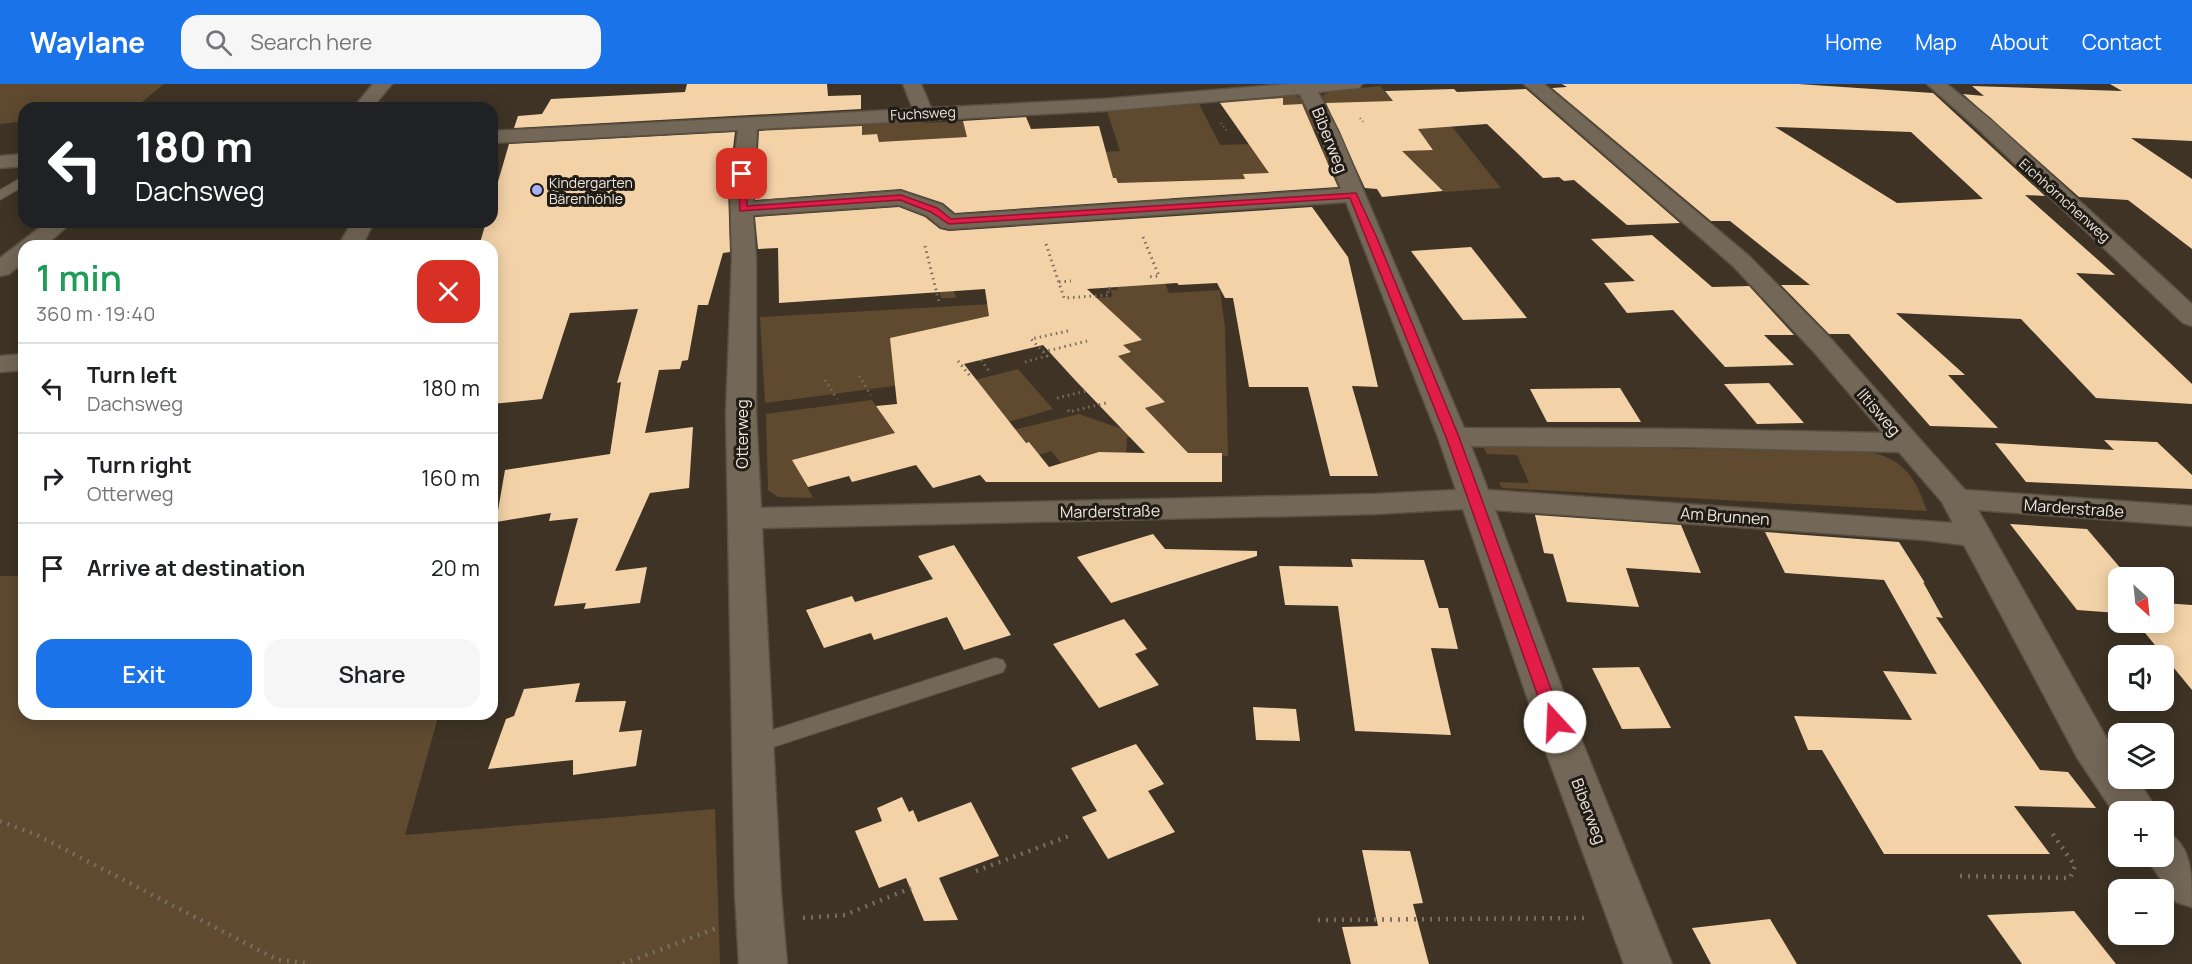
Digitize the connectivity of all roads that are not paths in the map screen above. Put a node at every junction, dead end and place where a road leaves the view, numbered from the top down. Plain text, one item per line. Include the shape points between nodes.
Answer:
1 (383, 84) edge
2 (912, 84) edge
3 (1353, 84) edge
4 (1533, 84) edge
5 (1936, 84) edge
6 (1308, 88) junction
7 (367, 102) edge
8 (924, 113) junction
9 (748, 123) junction
10 (498, 137) edge
11 (18, 160) edge
12 (0, 162) edge
13 (18, 184) edge
14 (1353, 195) junction
15 (0, 196) edge
16 (743, 209) junction
17 (54, 228) edge
18 (38, 240) edge
19 (18, 256) edge
20 (0, 269) edge
21 (2192, 318) edge
22 (18, 362) edge
23 (0, 364) edge
24 (1453, 437) junction
25 (1907, 443) junction
26 (1475, 499) junction
27 (1956, 499) junction
28 (2192, 516) edge
29 (744, 518) junction
30 (1976, 536) junction
31 (995, 666) dead end
32 (752, 744) junction
33 (2129, 801) edge
34 (2174, 863) edge
35 (2192, 888) edge
36 (761, 926) edge
37 (1648, 964) edge

1 - 7 street
2 - 8 street
3 - 6 street, Fuchsweg
4 - 25 street, Iltisweg via 1741,261 1823,346
5 - 21 street, Eichhörnchenweg
6 - 8 street, Fuchsweg via 1103,105
6 - 14 street, Biberweg
8 - 9 street, Fuchsweg
9 - 10 street, Fuchsweg
9 - 16 street, Otterweg via 742,170
11 - 12 street
13 - 15 lane
14 - 16 street via 949,222 934,210 901,198
14 - 24 street, Biberweg
16 - 29 street, Otterweg
17 - 18 street
19 - 20 street
22 - 23 street
24 - 25 street
24 - 26 street, Biberweg
25 - 27 street, Iltisweg
26 - 29 street, Marderstraße
26 - 30 street, Am Brunnen
26 - 37 street, Biberweg
27 - 28 street, Marderstraße
27 - 30 street, Iltisweg
29 - 32 street, Otterweg
30 - 33 street, Iltisweg via 2092,748
31 - 32 lane
32 - 36 street, Otterweg
34 - 35 street

